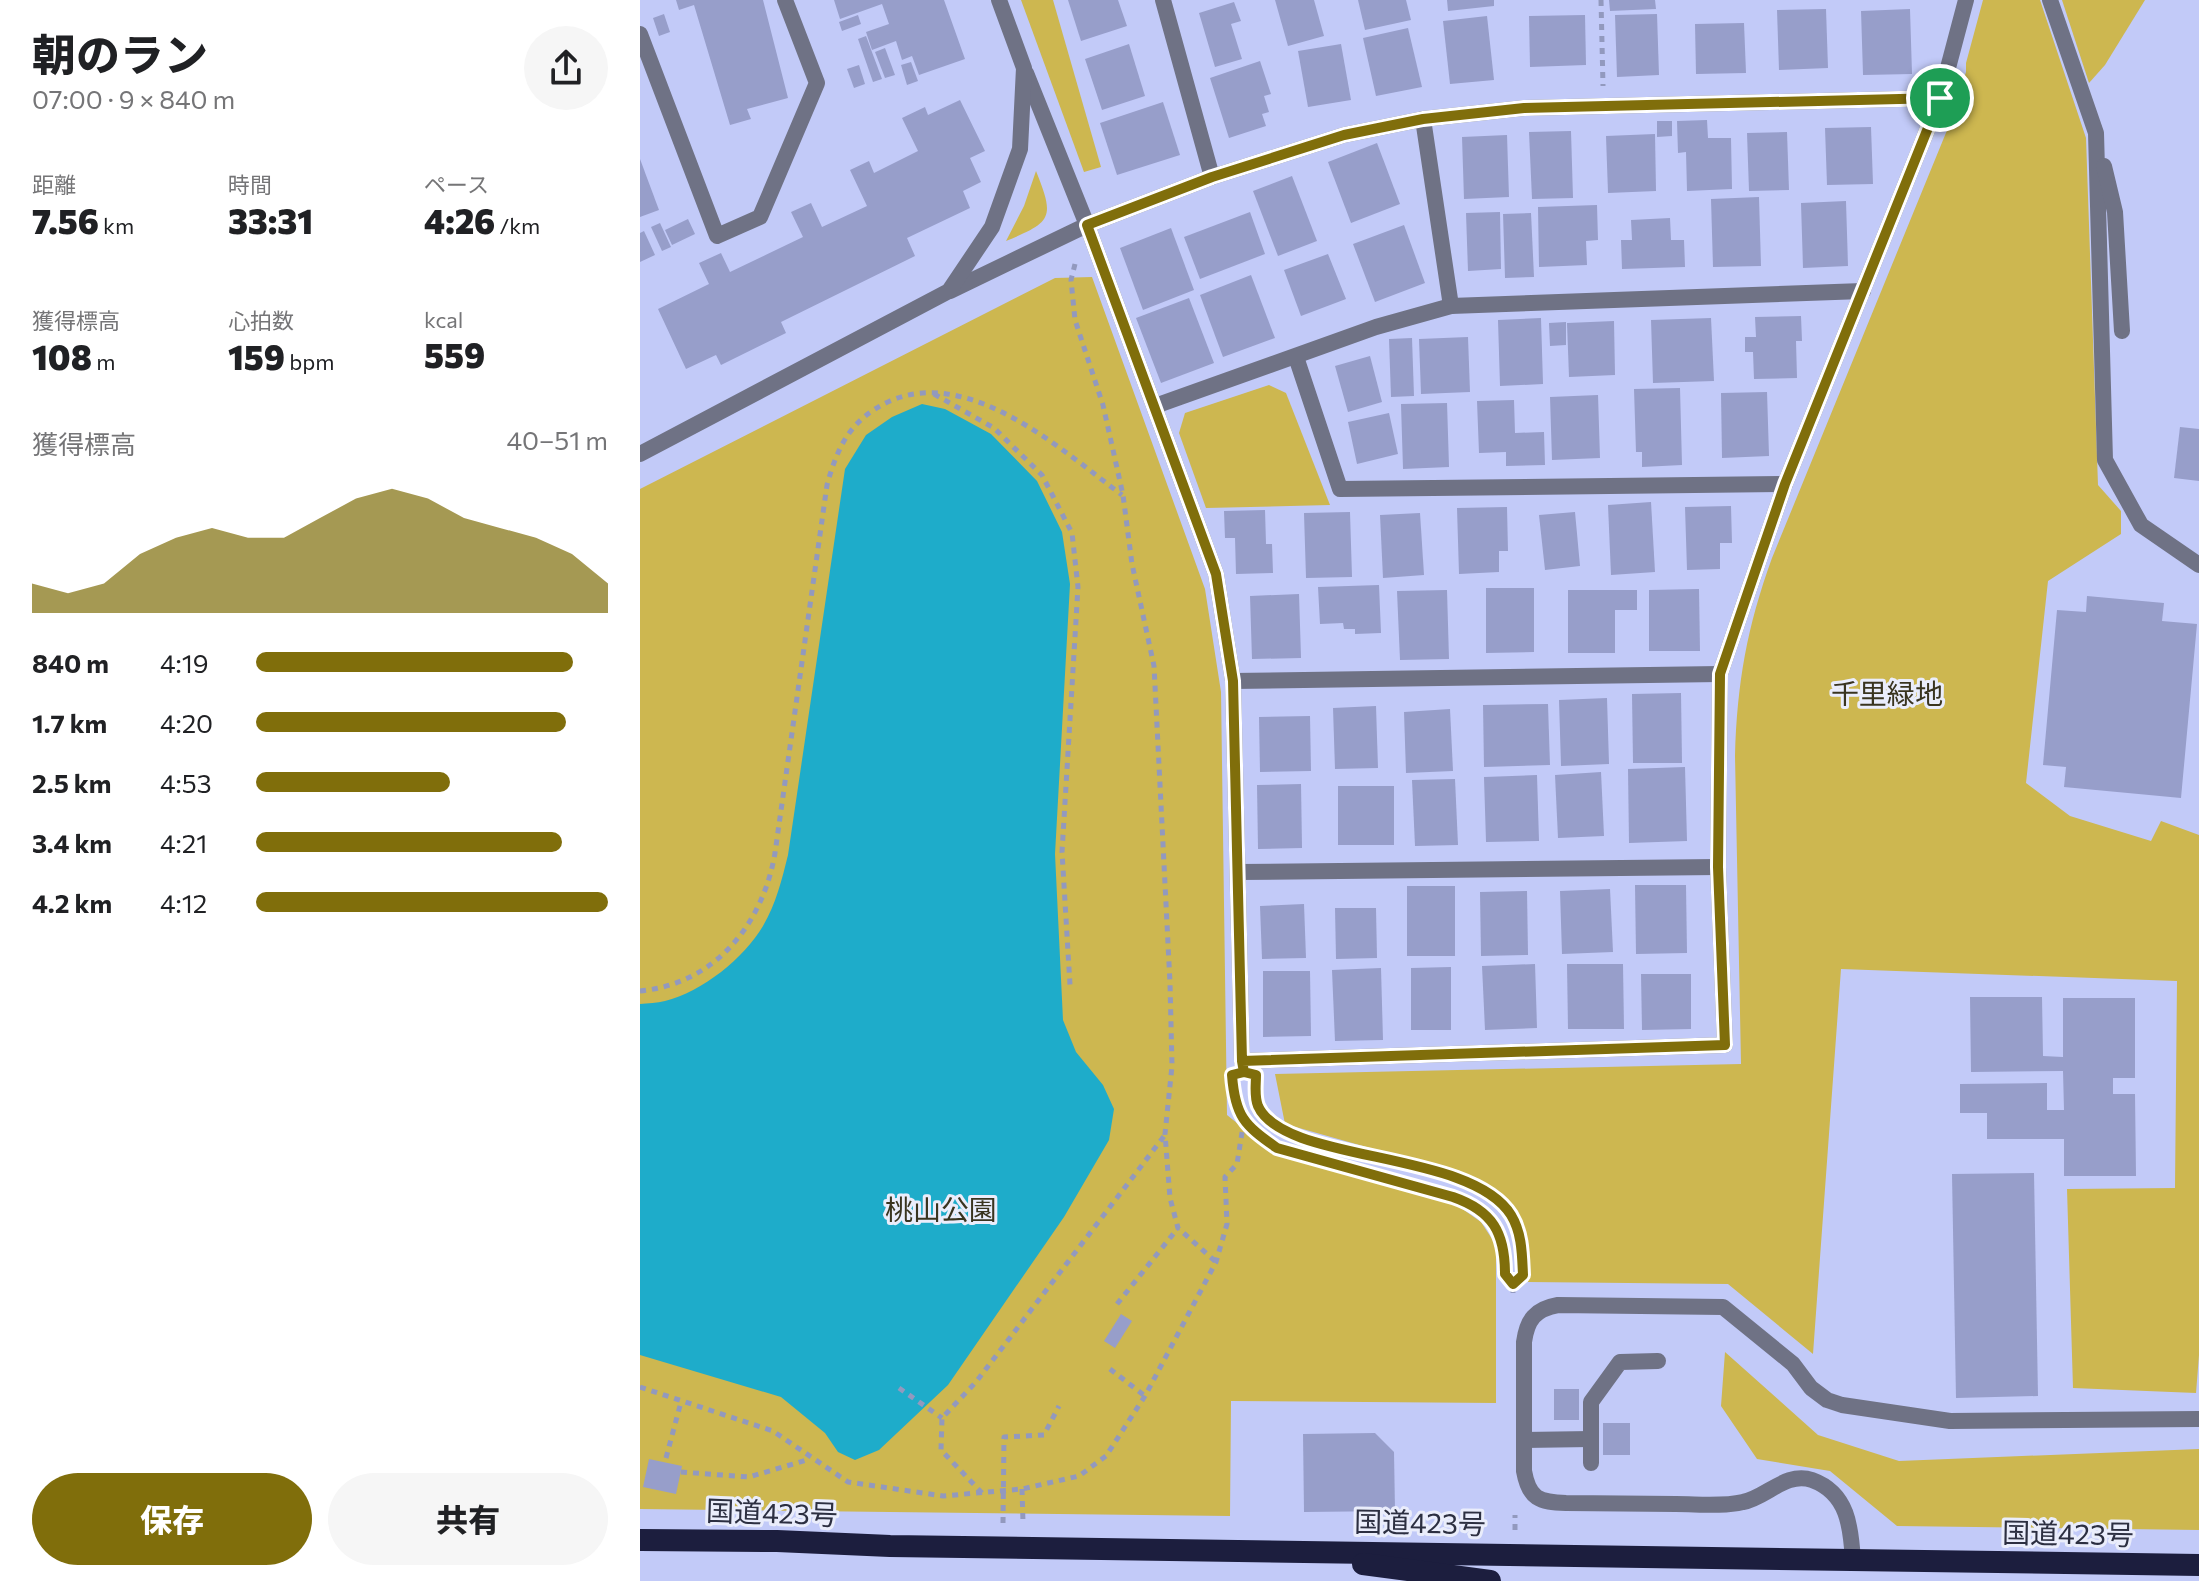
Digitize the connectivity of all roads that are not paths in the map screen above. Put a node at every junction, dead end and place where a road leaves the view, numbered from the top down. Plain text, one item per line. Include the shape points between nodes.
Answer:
1 (785, 0) edge
2 (999, 0) edge
3 (1163, 0) edge
4 (1966, 0) edge
5 (2050, 0) edge
6 (640, 34) edge
7 (1024, 68) junction
8 (1940, 98) junction
9 (1423, 119) junction
10 (2096, 133) junction
11 (1212, 177) junction
12 (1087, 225) junction
13 (949, 291) junction
14 (1863, 291) junction
15 (1451, 306) junction
16 (2122, 331) dead end
17 (1296, 357) junction
18 (1155, 406) junction
19 (640, 454) edge
20 (1785, 484) junction
21 (2199, 565) edge
22 (1720, 674) junction
23 (1233, 681) junction
24 (1718, 867) junction
25 (1238, 872) junction
26 (1658, 1361) dead end
27 (2199, 1419) edge
28 (1591, 1439) junction
29 (1524, 1440) junction
30 (1591, 1463) dead end
31 (640, 1540) edge
32 (1255, 1550) junction
33 (1853, 1561) junction
34 (2199, 1565) edge
35 (1490, 1581) edge

1 - 6 street via 817,83 760,217 717,236
2 - 7 street
3 - 11 street
4 - 8 street
5 - 10 street
7 - 12 street
7 - 13 street via 1020,149 992,227
8 - 9 street via 1524,108
8 - 14 street
9 - 11 street via 1344,135
9 - 15 street
10 - 16 street via 2115,212
10 - 21 street via 2105,460 2141,525
11 - 12 street
12 - 13 street
12 - 18 street
13 - 19 street
14 - 15 street
14 - 20 street
15 - 17 street
17 - 18 street
17 - 20 street via 1340,489
18 - 23 street via 1216,574
20 - 22 street
22 - 23 street
22 - 24 street
23 - 25 street
24 - 25 street
24 - 25 street via 1725,1045 1243,1066
26 - 28 street via 1620,1362 1591,1402
27 - 29 street via 1950,1421 1842,1405 1811,1388 1793,1364 1723,1307 1558,1305 1541,1309 1526,1325
28 - 29 street
28 - 30 street
29 - 33 street via 1529,1491 1553,1502 1736,1503 1787,1481 1810,1479 1843,1505 1850,1519
31 - 32 highway, 国道423号
32 - 33 highway, 国道423号
32 - 35 highway
33 - 34 highway, 国道423号

